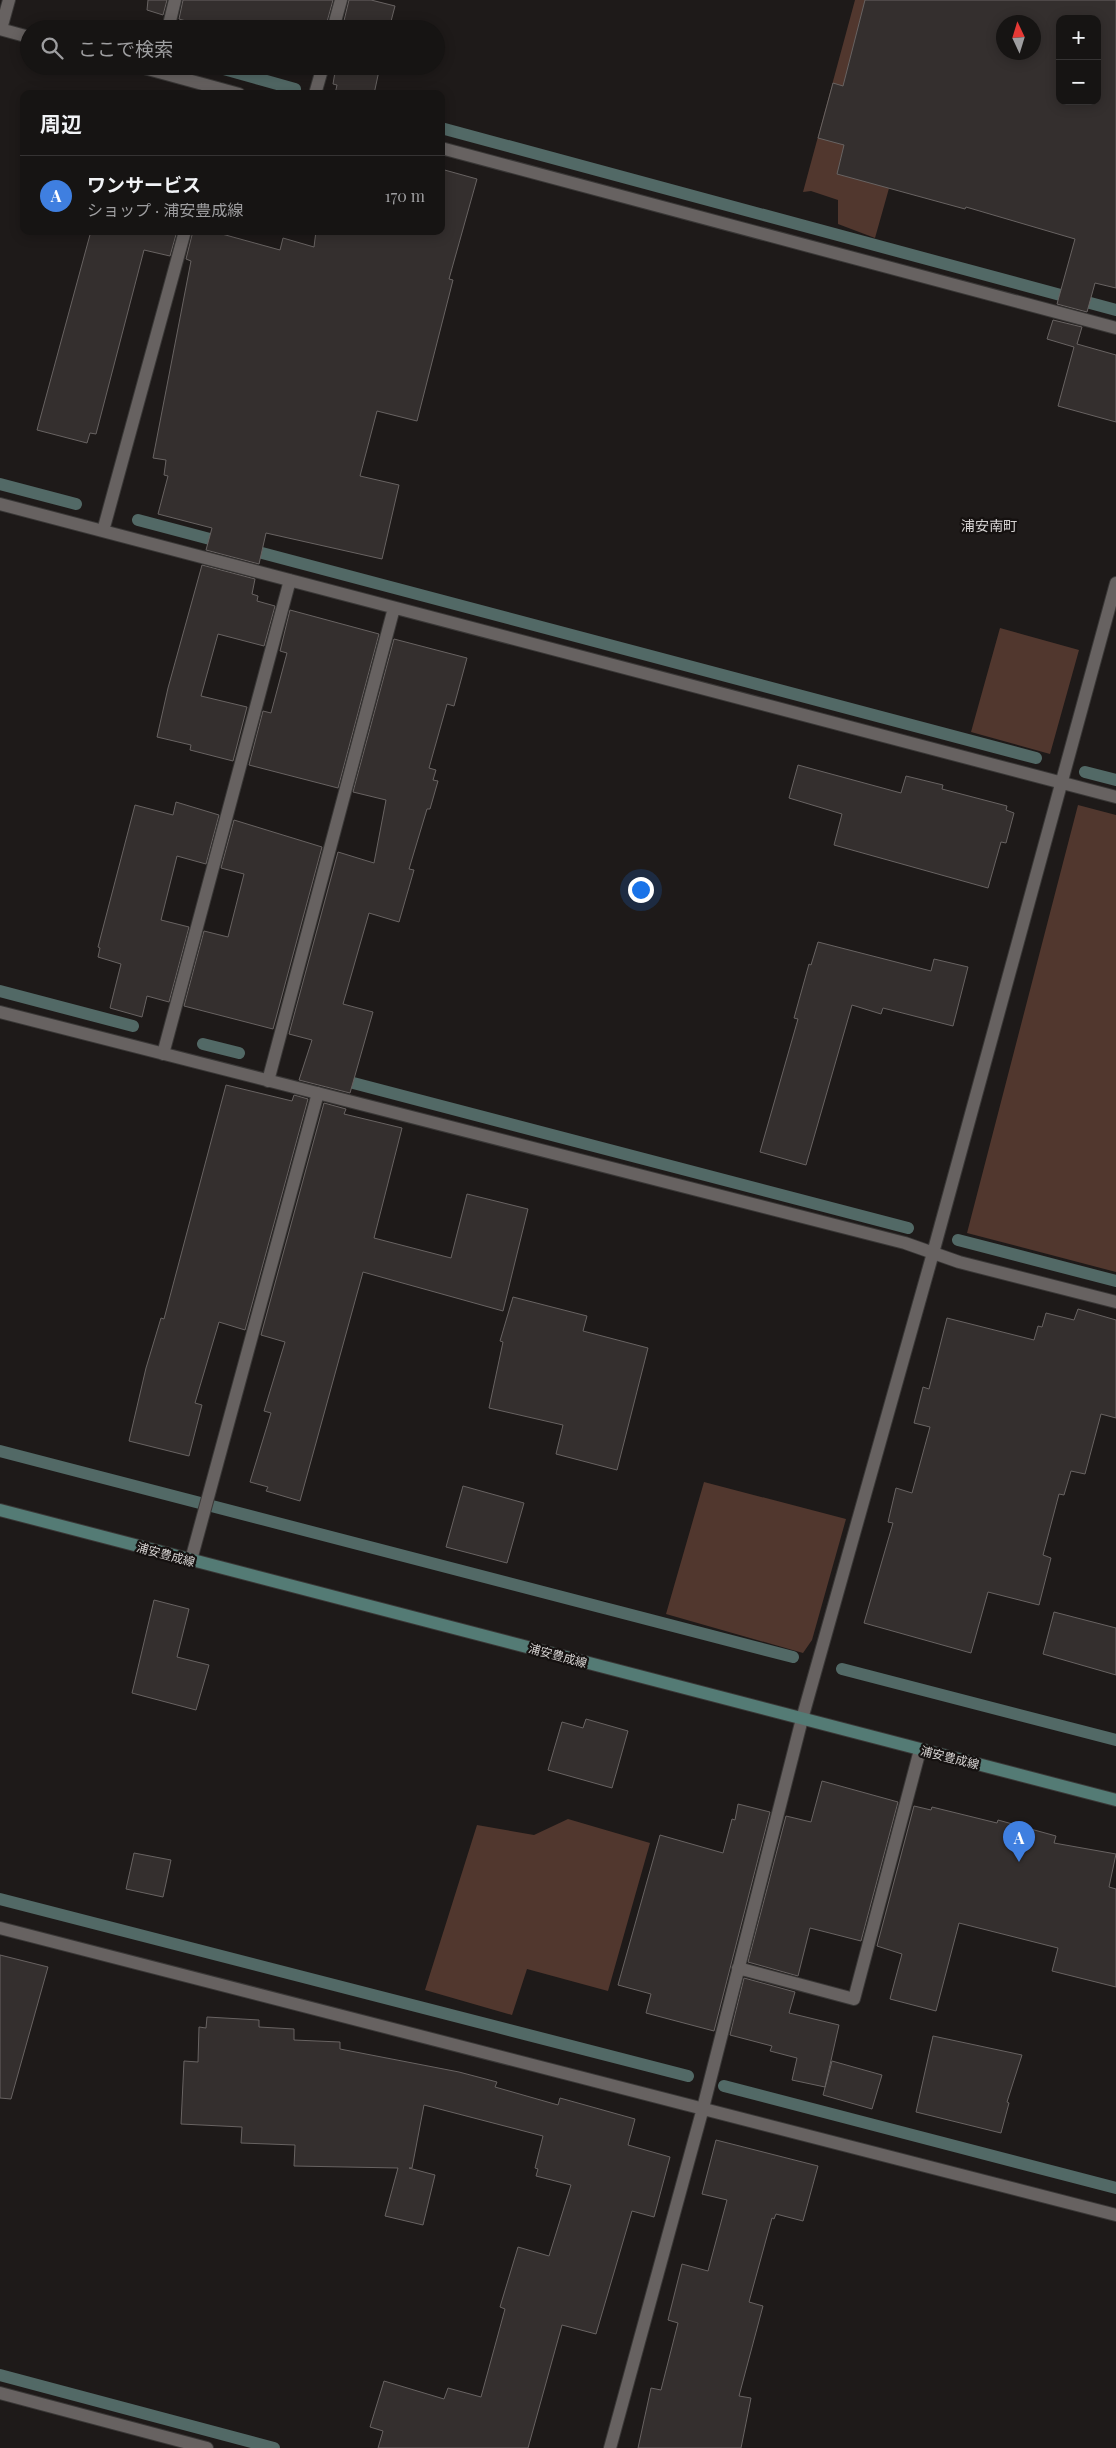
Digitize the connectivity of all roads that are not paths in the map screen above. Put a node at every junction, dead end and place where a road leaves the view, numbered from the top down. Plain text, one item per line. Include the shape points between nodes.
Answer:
1 (9, 0) edge
2 (175, 0) edge
3 (341, 0) edge
4 (170, 20) edge
5 (335, 20) edge
6 (1, 29) edge
7 (20, 34) edge
8 (174, 75) edge
9 (321, 75) edge
10 (216, 90) edge
11 (317, 90) edge
12 (445, 149) edge
13 (183, 235) edge
14 (1116, 328) edge
15 (0, 504) edge
16 (103, 531) junction
17 (290, 580) junction
18 (1116, 583) edge
19 (394, 608) junction
20 (1061, 782) junction
21 (1116, 797) edge
22 (0, 1012) edge
23 (163, 1054) junction
24 (268, 1080) junction
25 (318, 1093) junction
26 (933, 1252) junction
27 (1116, 1302) edge
28 (0, 1510) edge
29 (191, 1560) junction
30 (802, 1719) junction
31 (920, 1750) junction
32 (1116, 1800) edge
33 (0, 1928) edge
34 (738, 1968) junction
35 (703, 2108) junction
36 (1116, 2215) edge
37 (0, 2393) edge
38 (207, 2448) edge
39 (610, 2448) edge

1 - 6 street
2 - 4 street
3 - 5 street
6 - 7 street
8 - 10 street
9 - 11 street
12 - 14 street
13 - 16 street
15 - 16 street
16 - 17 street
17 - 19 street
17 - 23 street
18 - 20 street
19 - 20 street
19 - 24 street
20 - 21 street
20 - 26 street
22 - 23 street
23 - 24 street
24 - 25 street
25 - 26 street
25 - 29 street
26 - 27 street via 960,1262
26 - 30 street
28 - 29 main road, 浦安豊成線
29 - 30 main road, 浦安豊成線
30 - 31 main road, 浦安豊成線
30 - 34 street
31 - 32 main road, 浦安豊成線
31 - 34 street via 854,1999
33 - 35 street
34 - 35 street
35 - 36 street
35 - 39 street
37 - 38 street

